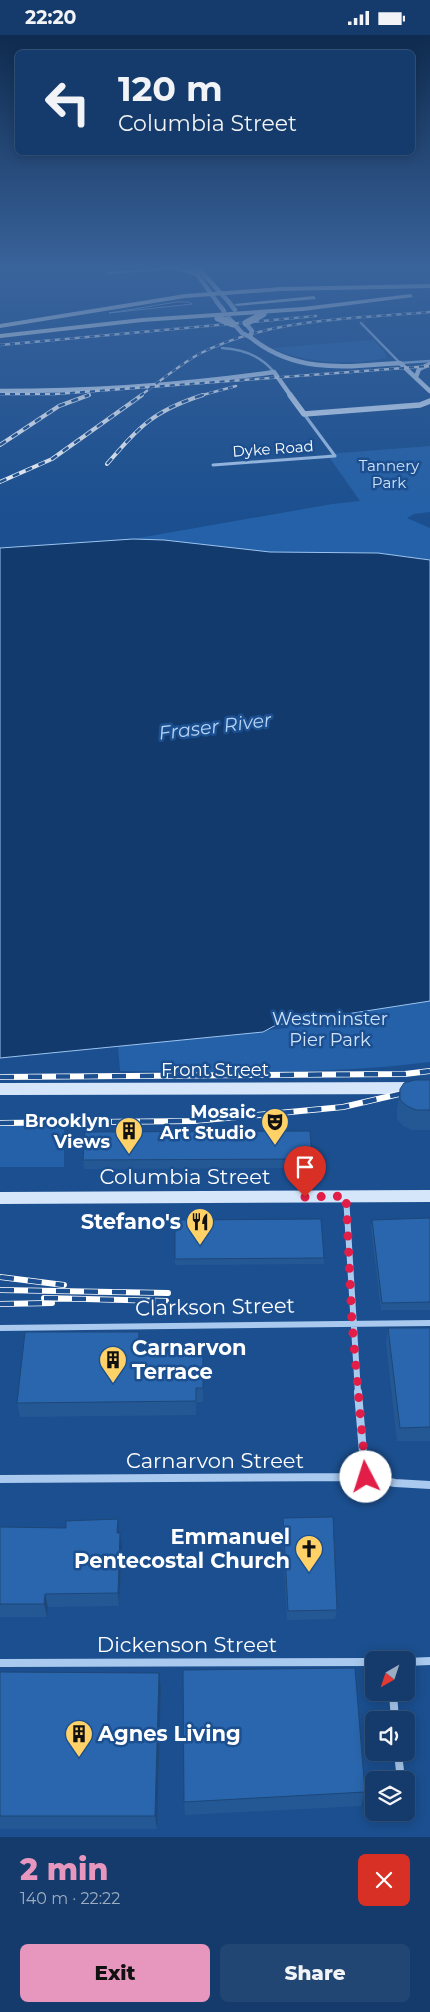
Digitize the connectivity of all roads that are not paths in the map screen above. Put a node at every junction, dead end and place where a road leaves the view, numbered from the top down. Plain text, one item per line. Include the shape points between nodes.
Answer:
1 (236, 350) edge
2 (267, 350) edge
3 (388, 350) edge
4 (400, 363) junction
5 (430, 363) edge
6 (369, 365) junction
7 (409, 371) junction
8 (274, 372) junction
9 (416, 377) junction
10 (0, 391) edge
11 (430, 391) edge
12 (430, 401) edge
13 (304, 413) junction
14 (213, 465) dead end
15 (430, 1088) edge
16 (0, 1089) edge
17 (346, 1196) junction
18 (430, 1196) edge
19 (0, 1198) edge
20 (352, 1323) junction
21 (430, 1323) edge
22 (0, 1328) edge
23 (366, 1477) junction
24 (0, 1479) edge
25 (430, 1485) edge
26 (430, 1661) edge
27 (365, 1662) edge
28 (415, 1662) edge
29 (0, 1663) edge

1 - 8 street via 263,361
2 - 6 street via 304,363
3 - 4 street
4 - 5 street
4 - 6 street
4 - 7 street
5 - 9 street via 419,369
6 - 7 street
7 - 9 street
8 - 10 street via 50,392
8 - 13 street
9 - 11 street
12 - 13 street via 420,405
13 - 14 street, Dyke Road via 335,456
15 - 16 street, Front Street
17 - 18 street, Columbia Street
17 - 19 street, Columbia Street
17 - 20 street
20 - 21 street, Clarkson Street
20 - 22 street, Clarkson Street
20 - 23 street
23 - 24 street, Carnarvon Street
23 - 25 street, Carnarvon Street
26 - 28 street
27 - 29 street, Dickenson Street

